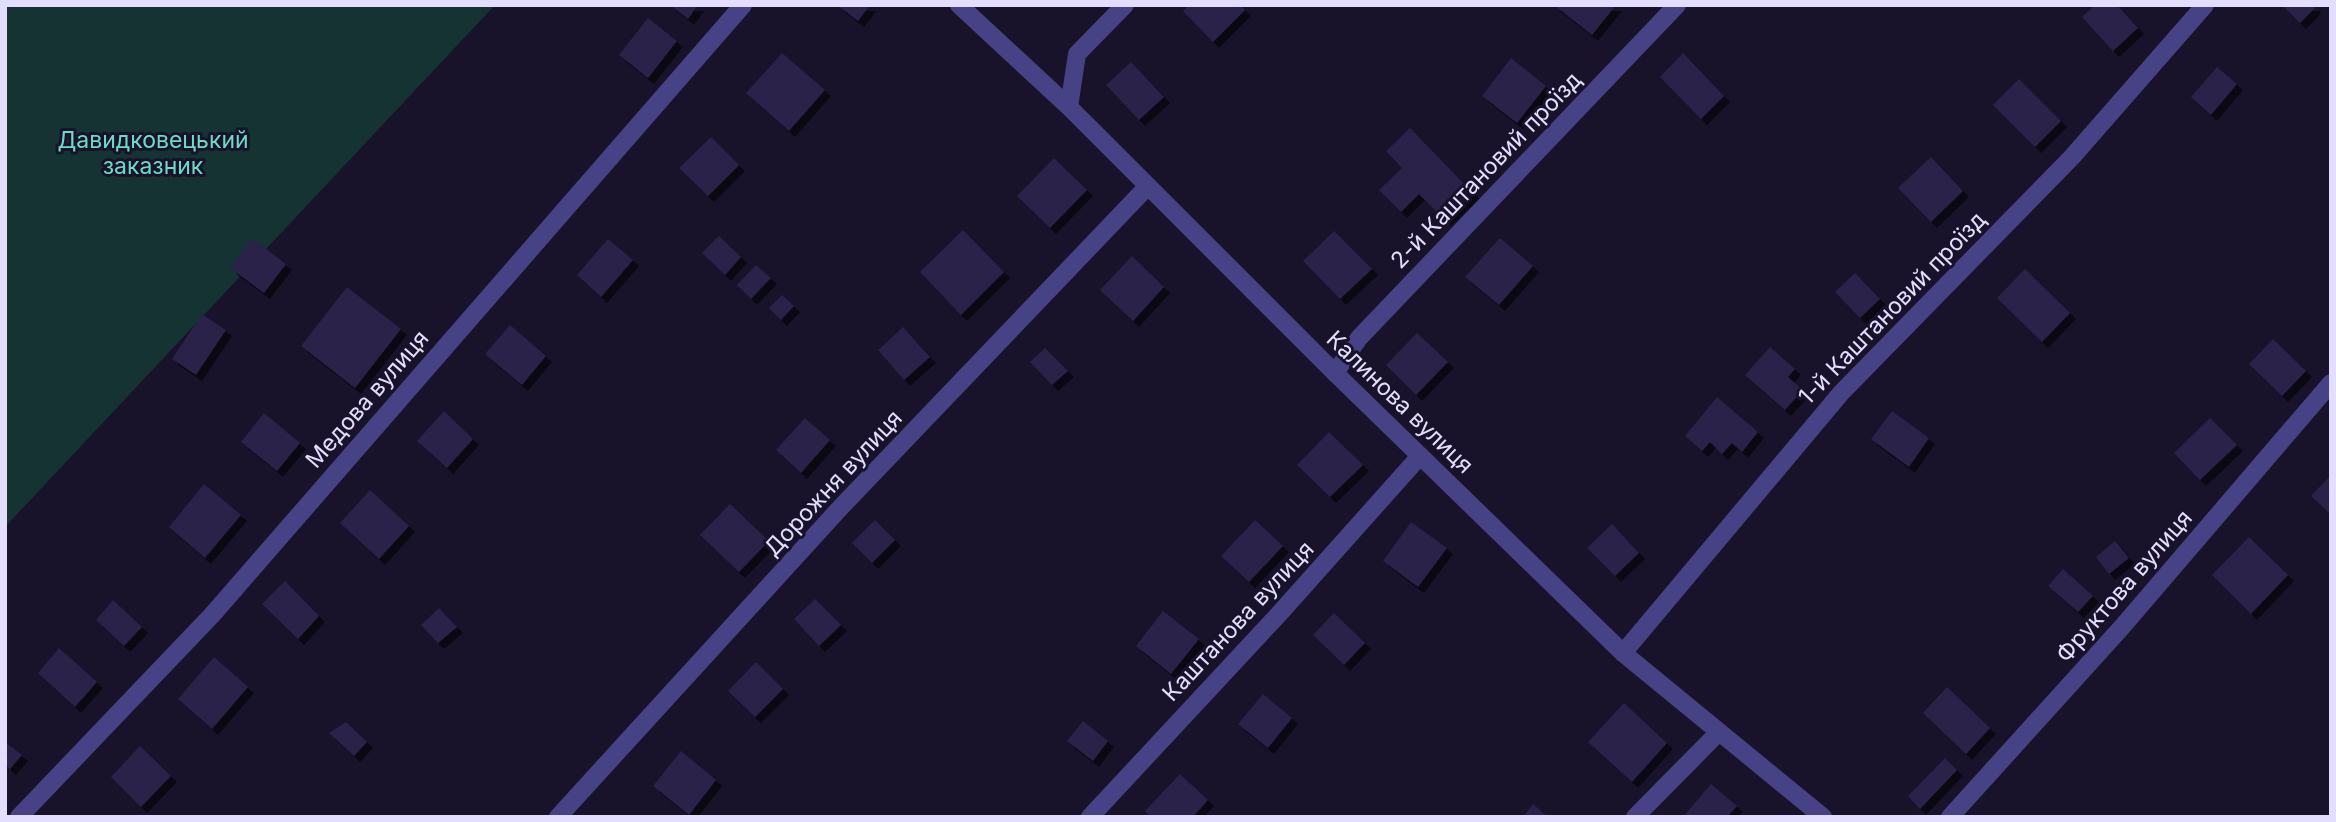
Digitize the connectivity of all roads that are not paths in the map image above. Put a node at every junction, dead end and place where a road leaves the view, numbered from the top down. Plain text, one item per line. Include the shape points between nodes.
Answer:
1 (743, 5) edge
2 (959, 5) edge
3 (1125, 5) edge
4 (1677, 5) edge
5 (2205, 5) edge
6 (1069, 107) junction
7 (1148, 186) junction
8 (1335, 373) junction
9 (2331, 383) edge
10 (1420, 456) junction
11 (1623, 653) junction
12 (1718, 732) junction
13 (19, 817) edge
14 (558, 817) edge
15 (1090, 817) edge
16 (1634, 817) edge
17 (1823, 817) edge
18 (1950, 817) edge

1 - 13 street, Медова вулиця via 212,615
2 - 6 street, Калинова вулиця
3 - 6 street via 1077,54
4 - 8 street, 2-й Каштановий проїзд via 1359,338
5 - 11 street, 1-й Каштановий проїзд via 2072,157 1841,393
6 - 7 street, Калинова вулиця
7 - 8 street, Калинова вулиця
7 - 14 street, Дорожня вулиця via 841,508
8 - 10 street, Калинова вулиця
9 - 18 street, Фруктова вулиця
10 - 11 street, Калинова вулиця
10 - 15 street, Каштанова вулиця
11 - 12 street, Калинова вулиця
12 - 16 street
12 - 17 street, Калинова вулиця

